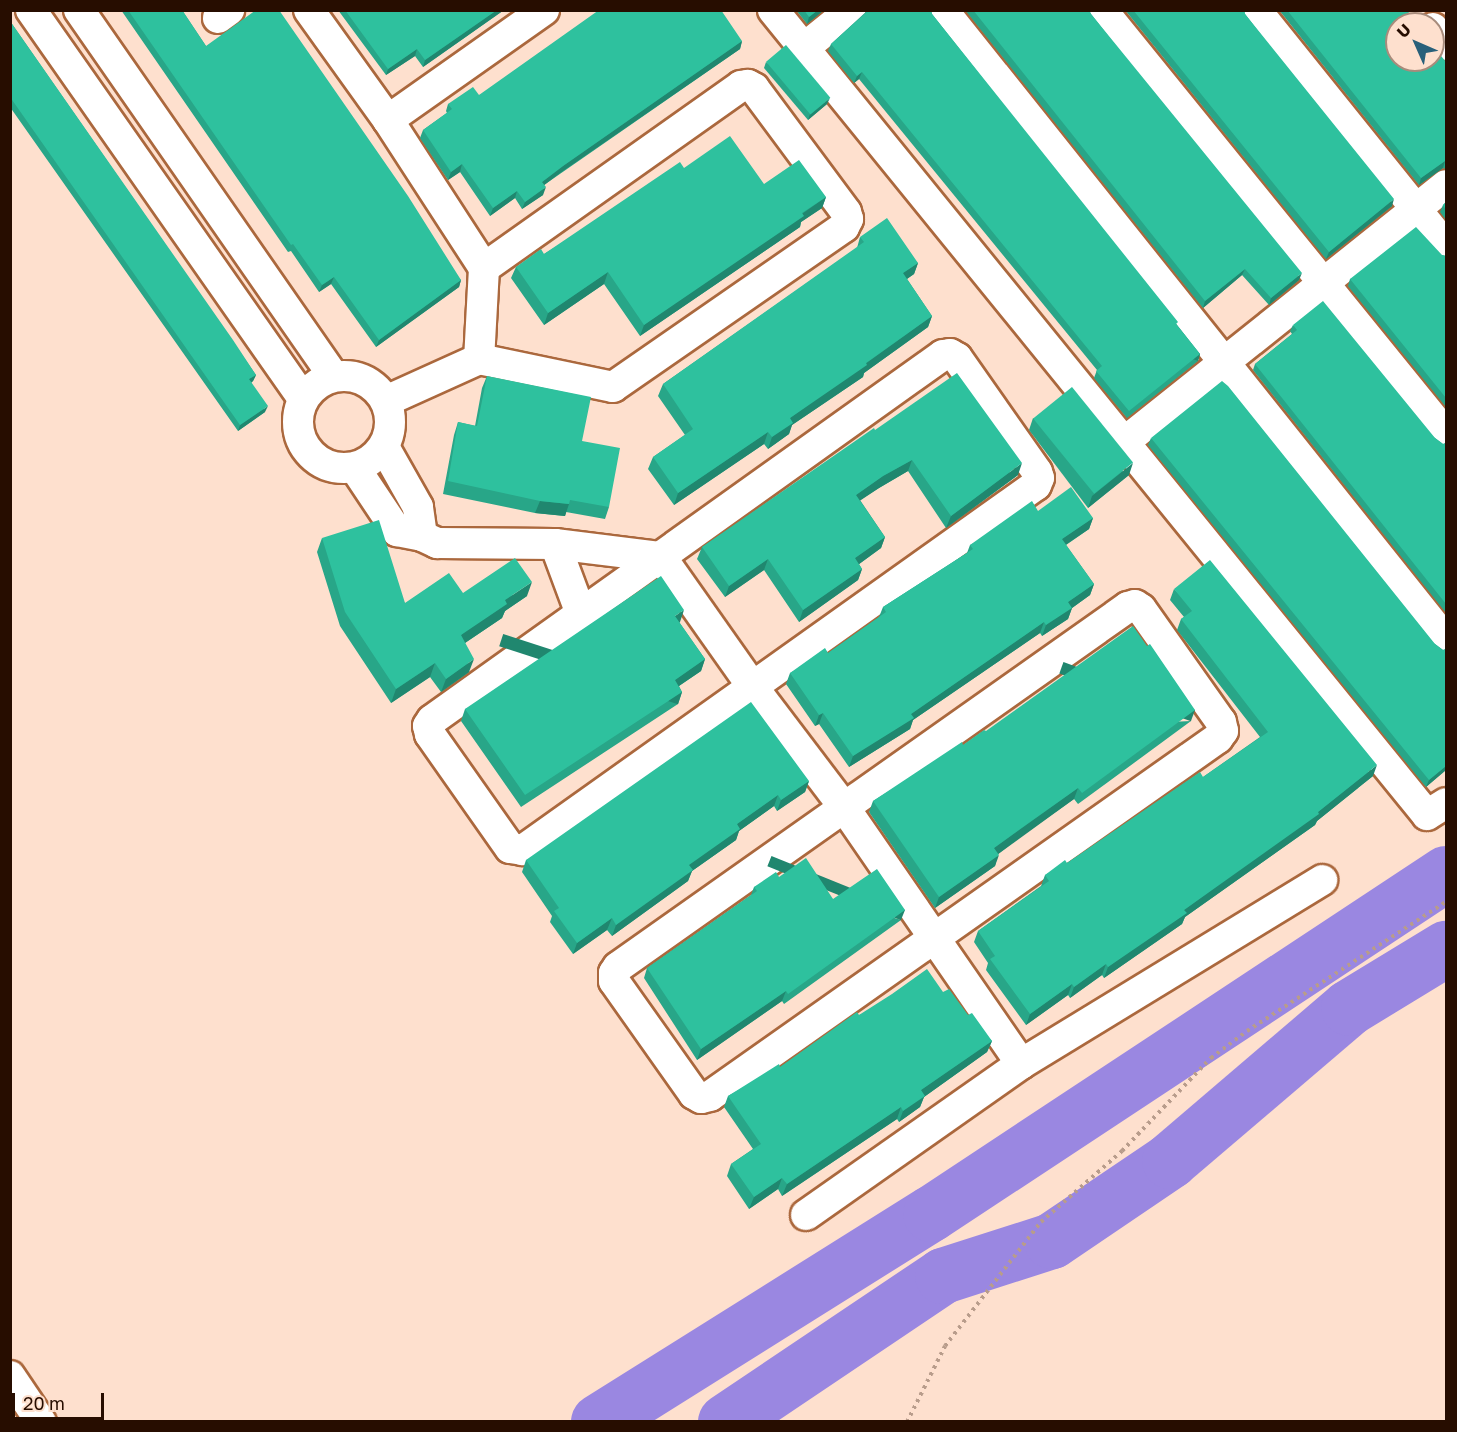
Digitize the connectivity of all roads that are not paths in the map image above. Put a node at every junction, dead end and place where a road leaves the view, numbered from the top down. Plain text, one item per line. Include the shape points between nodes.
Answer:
1 (31, 10) edge
2 (79, 10) edge
3 (309, 10) edge
4 (544, 10) edge
5 (773, 10) edge
6 (851, 10) edge
7 (943, 10) edge
8 (1102, 10) edge
9 (1256, 10) edge
10 (804, 48) junction
11 (388, 120) junction
12 (1446, 185) edge
13 (1416, 209) junction
14 (1446, 246) edge
15 (484, 268) junction
16 (1323, 283) junction
17 (479, 359) junction
18 (1223, 363) junction
19 (333, 376) junction
20 (303, 399) junction
21 (386, 401) junction
22 (1446, 434) edge
23 (1123, 443) junction
24 (384, 447) junction
25 (355, 468) junction
26 (422, 536) junction
27 (555, 544) junction
28 (661, 557) junction
29 (581, 614) junction
30 (1446, 640) edge
31 (752, 686) junction
32 (1446, 802) edge
33 (844, 807) junction
34 (1322, 880) dead end
35 (935, 937) junction
36 (1021, 1064) junction
37 (806, 1215) dead end
38 (10, 1376) edge
39 (41, 1422) edge

1 - 20 street
2 - 19 street
3 - 11 street
4 - 11 street
5 - 10 street
6 - 10 street
7 - 18 street
8 - 16 street
9 - 13 street
10 - 23 street
11 - 15 street
12 - 13 street
13 - 14 street
13 - 16 street
15 - 17 street
15 - 17 street via 747,85 754,88 848,219 844,227 613,387
16 - 18 street
16 - 22 street
17 - 21 street
18 - 23 street
18 - 30 street
19 - 20 street via 316,384
19 - 21 street via 364,380
20 - 25 street via 297,420 300,441 313,458 333,468
21 - 24 street via 391,424
23 - 32 street via 1427,815
24 - 25 street
24 - 26 street via 418,507
25 - 26 street via 397,531
26 - 27 street via 437,543
27 - 28 street
27 - 29 street
28 - 29 street
28 - 31 street
28 - 31 street via 943,356 957,358 1037,472 1036,484
29 - 31 street via 428,726 510,848 524,850
31 - 33 street
33 - 35 street
33 - 35 street via 618,967 614,981 694,1094 701,1098 710,1096
33 - 35 street via 1135,605 1221,722 1223,731 1218,738
34 - 36 street
35 - 36 street
36 - 37 street
38 - 39 street

